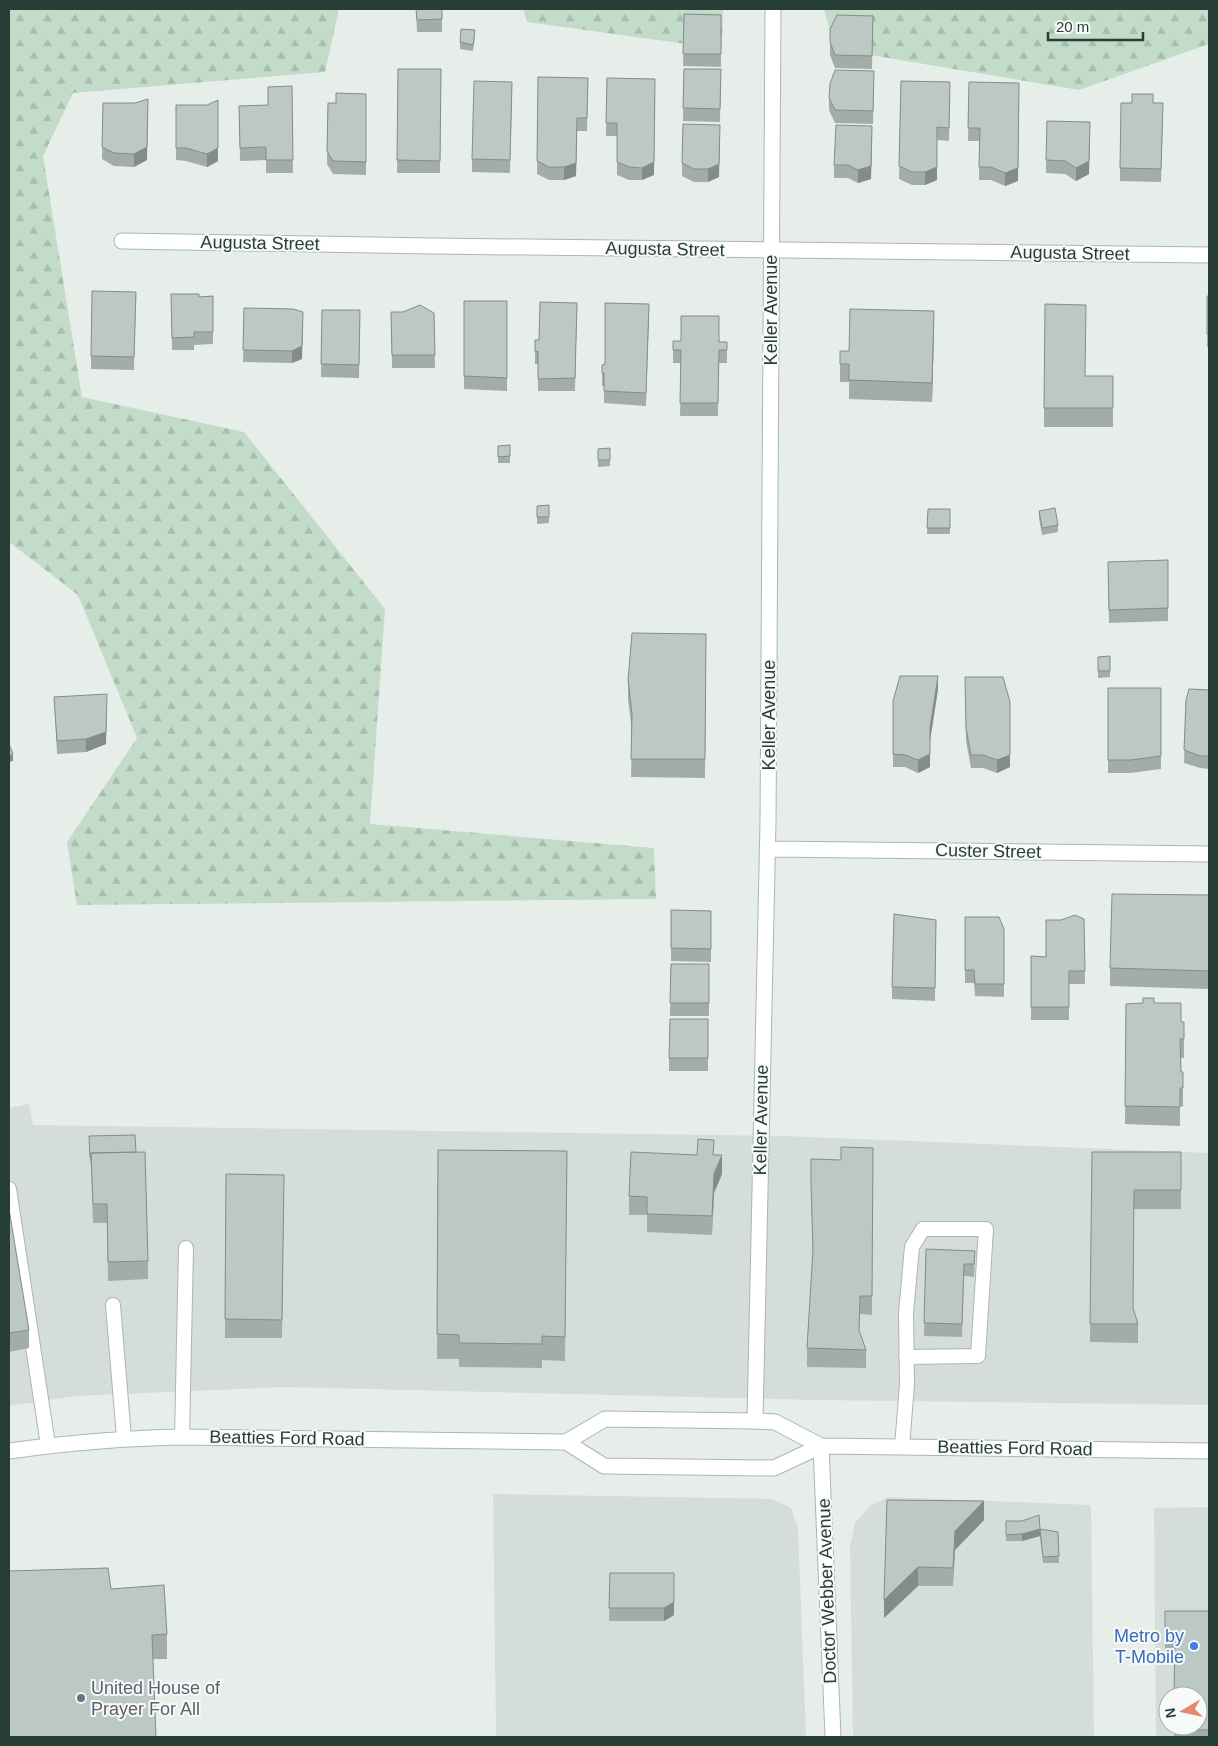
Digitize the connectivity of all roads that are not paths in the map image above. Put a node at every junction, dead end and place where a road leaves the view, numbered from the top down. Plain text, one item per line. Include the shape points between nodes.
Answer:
1 (773, 9) edge
2 (122, 240) dead end
3 (772, 250) junction
4 (1209, 255) edge
5 (767, 849) junction
6 (1209, 854) edge
7 (9, 1189) edge
8 (186, 1248) dead end
9 (113, 1305) dead end
10 (906, 1357) junction
11 (755, 1421) junction
12 (182, 1437) junction
13 (124, 1438) junction
14 (566, 1442) junction
15 (48, 1445) junction
16 (821, 1446) junction
17 (902, 1447) junction
18 (9, 1451) edge
19 (1209, 1451) edge
20 (833, 1737) edge

1 - 3 street, Keller Avenue
2 - 3 street, Augusta Street
3 - 4 street, Augusta Street
3 - 5 street, Keller Avenue
5 - 6 street, Custer Street
5 - 11 street, Keller Avenue
7 - 15 lane
8 - 12 lane
9 - 13 lane
10 - 10 lane via 912,1247 923,1229 986,1229 978,1356
10 - 17 lane
11 - 14 street, Beatties Ford Road via 605,1419
11 - 16 street, Beatties Ford Road via 775,1422
12 - 13 street, Beatties Ford Road
12 - 14 street, Beatties Ford Road
13 - 15 street, Beatties Ford Road
14 - 16 street, Beatties Ford Road via 604,1466 774,1468
15 - 18 street, Beatties Ford Road
16 - 17 street, Beatties Ford Road
16 - 20 street, Doctor Webber Avenue
17 - 19 street, Beatties Ford Road

